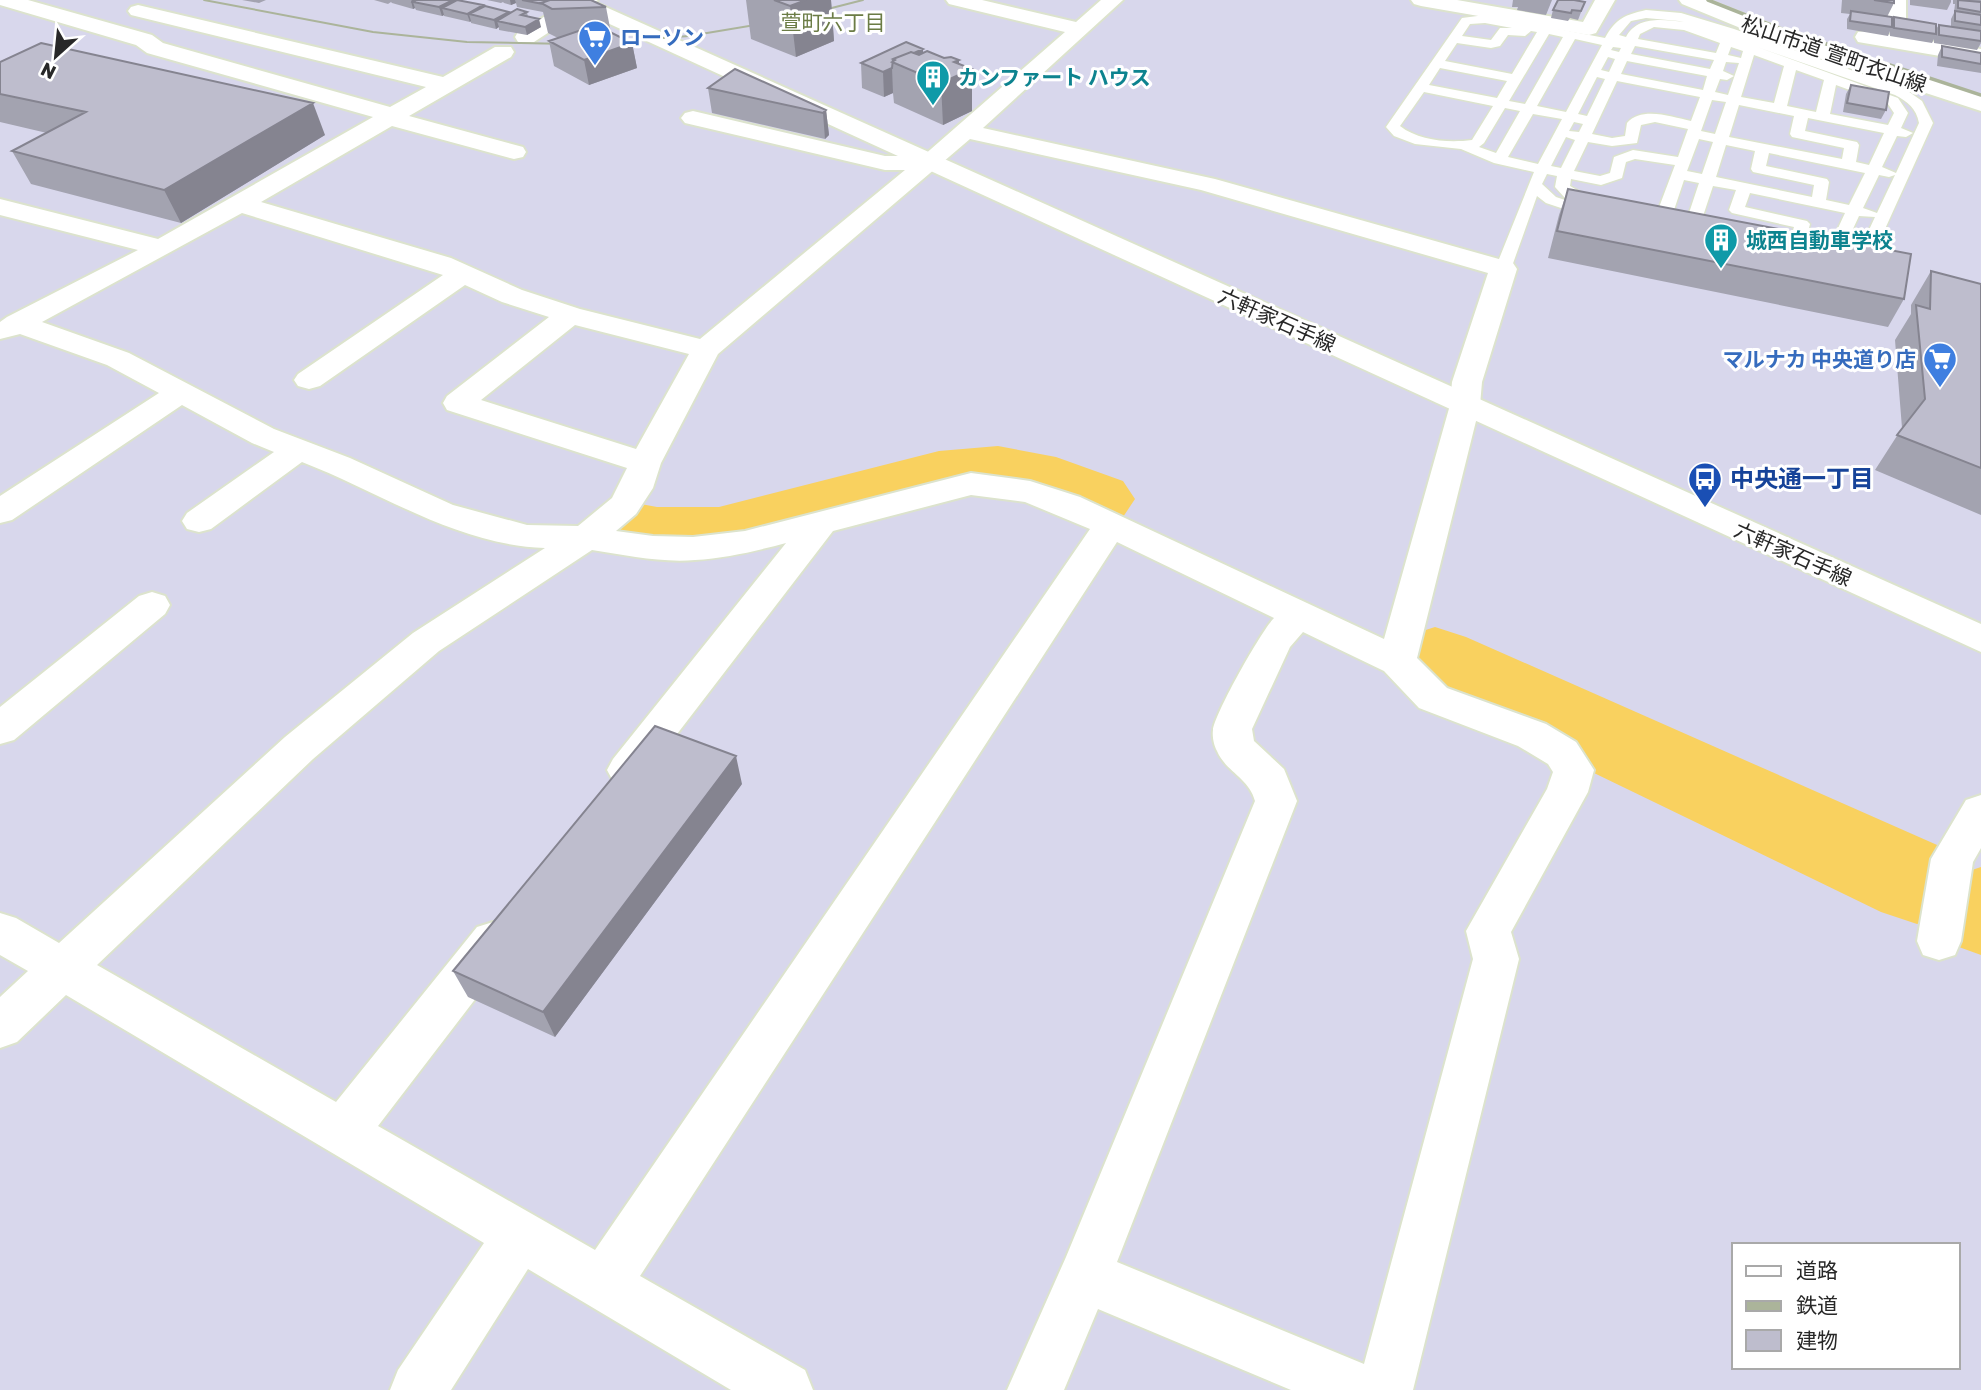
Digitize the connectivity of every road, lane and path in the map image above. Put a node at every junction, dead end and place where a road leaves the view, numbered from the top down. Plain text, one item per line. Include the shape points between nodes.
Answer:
1 (6, 0) edge
2 (956, 0) edge
3 (1113, 0) edge
4 (1421, 0) edge
5 (1605, 0) edge
6 (1896, 0) edge
7 (588, 1) edge
8 (1691, 1) edge
9 (148, 6) edge
10 (1646, 14) junction
11 (1895, 24) edge
12 (100, 28) junction
13 (1080, 29) junction
14 (1543, 33) junction
15 (1571, 35) junction
16 (526, 37) edge
17 (1866, 37) edge
18 (75, 39) dead end
19 (1453, 39) junction
20 (1610, 41) junction
21 (1629, 45) junction
22 (1725, 46) junction
23 (503, 52) dead end
24 (1749, 52) junction
25 (1671, 54) junction
26 (1981, 56) edge
27 (1436, 63) junction
28 (1791, 64) junction
29 (1452, 66) junction
30 (1594, 73) junction
31 (1715, 74) junction
32 (1614, 77) junction
33 (1831, 78) junction
34 (1516, 79) junction
35 (1741, 79) junction
36 (446, 85) junction
37 (1420, 87) junction
38 (1707, 95) junction
39 (1481, 99) junction
40 (1734, 100) junction
41 (1501, 103) junction
42 (1981, 104) edge
43 (1529, 109) junction
44 (1779, 109) junction
45 (1802, 113) junction
46 (392, 117) junction
47 (1570, 117) junction
48 (1822, 117) junction
49 (693, 118) dead end
50 (1591, 122) junction
51 (1695, 130) junction
52 (1893, 131) junction
53 (1562, 132) junction
54 (1920, 136) junction
55 (1584, 137) junction
56 (1721, 139) junction
57 (1467, 147) junction
58 (947, 148) junction
59 (1763, 148) junction
60 (514, 152) dead end
61 (1499, 160) junction
62 (1848, 165) junction
63 (1681, 168) junction
64 (1542, 170) junction
65 (1876, 170) junction
66 (1564, 174) junction
67 (1902, 176) junction
68 (1708, 180) junction
69 (1534, 185) junction
70 (1744, 187) junction
71 (237, 203) junction
72 (1818, 203) junction
73 (0, 207) edge
74 (1855, 211) junction
75 (1884, 217) junction
76 (1662, 221) junction
77 (1693, 227) junction
78 (1798, 242) junction
79 (162, 248) junction
80 (1503, 269) junction
81 (464, 273) junction
82 (570, 315) junction
83 (9, 328) edge
84 (706, 349) junction
85 (309, 380) dead end
86 (181, 392) junction
87 (1466, 393) junction
88 (299, 449) junction
89 (645, 463) junction
90 (0, 512) edge
91 (199, 521) dead end
92 (822, 521) junction
93 (1110, 526) junction
94 (586, 538) junction
95 (152, 605) dead end
96 (1981, 611) edge
97 (1297, 615) junction
98 (1981, 639) edge
99 (1397, 662) junction
100 (0, 729) edge
101 (608, 794) edge
102 (1981, 812) edge
103 (514, 914) edge
104 (0, 932) edge
105 (1939, 941) dead end
106 (62, 968) junction
107 (0, 1027) edge
108 (343, 1132) junction
109 (520, 1235) junction
110 (1085, 1276) junction
111 (603, 1284) junction
112 (418, 1390) edge
113 (785, 1390) edge
114 (1035, 1390) edge
115 (1358, 1390) edge
116 (1385, 1390) edge

1 - 12 street
2 - 13 street
3 - 13 street
4 - 5 street via 1589,29
6 - 11 street
7 - 16 street
7 - 58 street, 六軒家石手線
8 - 10 lane
8 - 42 street, 松山市道 萱町衣山線 via 1802,45
9 - 12 street
9 - 36 street
10 - 20 lane via 1627,18
10 - 22 lane via 1681,17
12 - 18 street
12 - 46 street
13 - 58 street
14 - 15 lane
14 - 19 lane via 1511,30 1500,33 1499,40 1491,44
14 - 19 lane via 1474,19 1466,21
14 - 34 lane
15 - 20 lane
15 - 43 lane
17 - 26 street
19 - 27 lane
20 - 21 lane
20 - 30 lane
21 - 22 lane via 1642,26 1664,23 1686,26
21 - 25 lane
21 - 25 lane
21 - 32 lane
22 - 24 lane
22 - 24 lane
22 - 25 lane
22 - 31 lane
23 - 36 street
24 - 28 lane
24 - 35 lane
24 - 54 lane via 1900,92 1924,112 1926,123
25 - 31 lane
27 - 29 lane
27 - 37 lane
28 - 33 lane
28 - 44 lane
29 - 34 lane
29 - 39 lane via 1444,78 1488,87
30 - 32 lane
30 - 47 lane
31 - 35 lane
31 - 38 lane
32 - 38 lane
32 - 50 lane
33 - 48 lane
33 - 52 lane via 1893,101 1901,113
34 - 41 lane
35 - 40 lane
36 - 46 street
37 - 39 lane
37 - 57 lane via 1393,127 1396,132
38 - 40 lane
38 - 51 lane
39 - 41 lane
40 - 44 lane
40 - 56 lane
41 - 43 lane
41 - 57 lane via 1477,144
43 - 47 lane
43 - 61 lane
44 - 45 lane
45 - 48 lane
45 - 62 lane via 1797,134 1852,145
46 - 60 street
46 - 71 street
47 - 50 lane
47 - 53 lane
48 - 52 lane
49 - 58 street via 885,163
50 - 55 lane
51 - 55 lane via 1644,118 1634,124 1632,140
51 - 56 lane
51 - 63 lane
52 - 54 lane
52 - 65 lane
53 - 55 lane
53 - 64 lane
54 - 67 lane
55 - 66 lane
56 - 59 lane
56 - 68 lane
57 - 61 lane
58 - 80 street via 1206,184
58 - 84 street
58 - 87 street, 六軒家石手線
59 - 62 lane
59 - 72 lane via 1758,169 1822,182
61 - 64 lane
62 - 65 lane
63 - 66 lane via 1633,154 1619,160 1617,175 1609,179
63 - 68 lane
63 - 76 lane
64 - 66 lane
64 - 69 lane
65 - 67 lane
65 - 74 lane
66 - 76 lane via 1562,187 1570,195
67 - 75 lane
68 - 70 lane
68 - 77 lane
69 - 76 lane via 1550,200 1571,209
69 - 80 lane
70 - 72 lane
70 - 78 lane via 1737,210 1802,225
71 - 79 street
71 - 81 street
72 - 74 lane
73 - 79 street
74 - 75 lane
74 - 78 lane via 1839,243 1814,246
75 - 77 lane via 1869,248 1854,257 1830,259 1798,256
76 - 77 lane
77 - 78 lane
79 - 83 street
80 - 87 street
81 - 82 street via 512,296
81 - 85 street
82 - 84 street
82 - 89 street via 458,403
83 - 86 street via 118,359
84 - 89 street
86 - 88 street via 263,436
86 - 90 street
87 - 96 street, 六軒家石手線
87 - 98 street, 六軒家石手線
87 - 99 street
88 - 91 street
88 - 94 street via 441,513 484,527 527,536
89 - 94 street via 624,506
92 - 93 street via 971,484 1030,492
92 - 94 street via 693,549
92 - 101 street
93 - 97 street
93 - 111 street
94 - 106 street via 426,642 299,748
95 - 100 street
97 - 99 street
97 - 110 street via 1275,640 1232,729 1235,748 1270,780 1276,801
99 - 116 street via 1433,698 1532,735 1562,753 1574,771 1567,792 1488,932 1496,959
102 - 105 street via 1952,859
103 - 108 street
104 - 106 street
106 - 107 street
106 - 108 street
108 - 109 street
109 - 111 street
109 - 112 street
110 - 114 street
110 - 115 street
111 - 113 street

